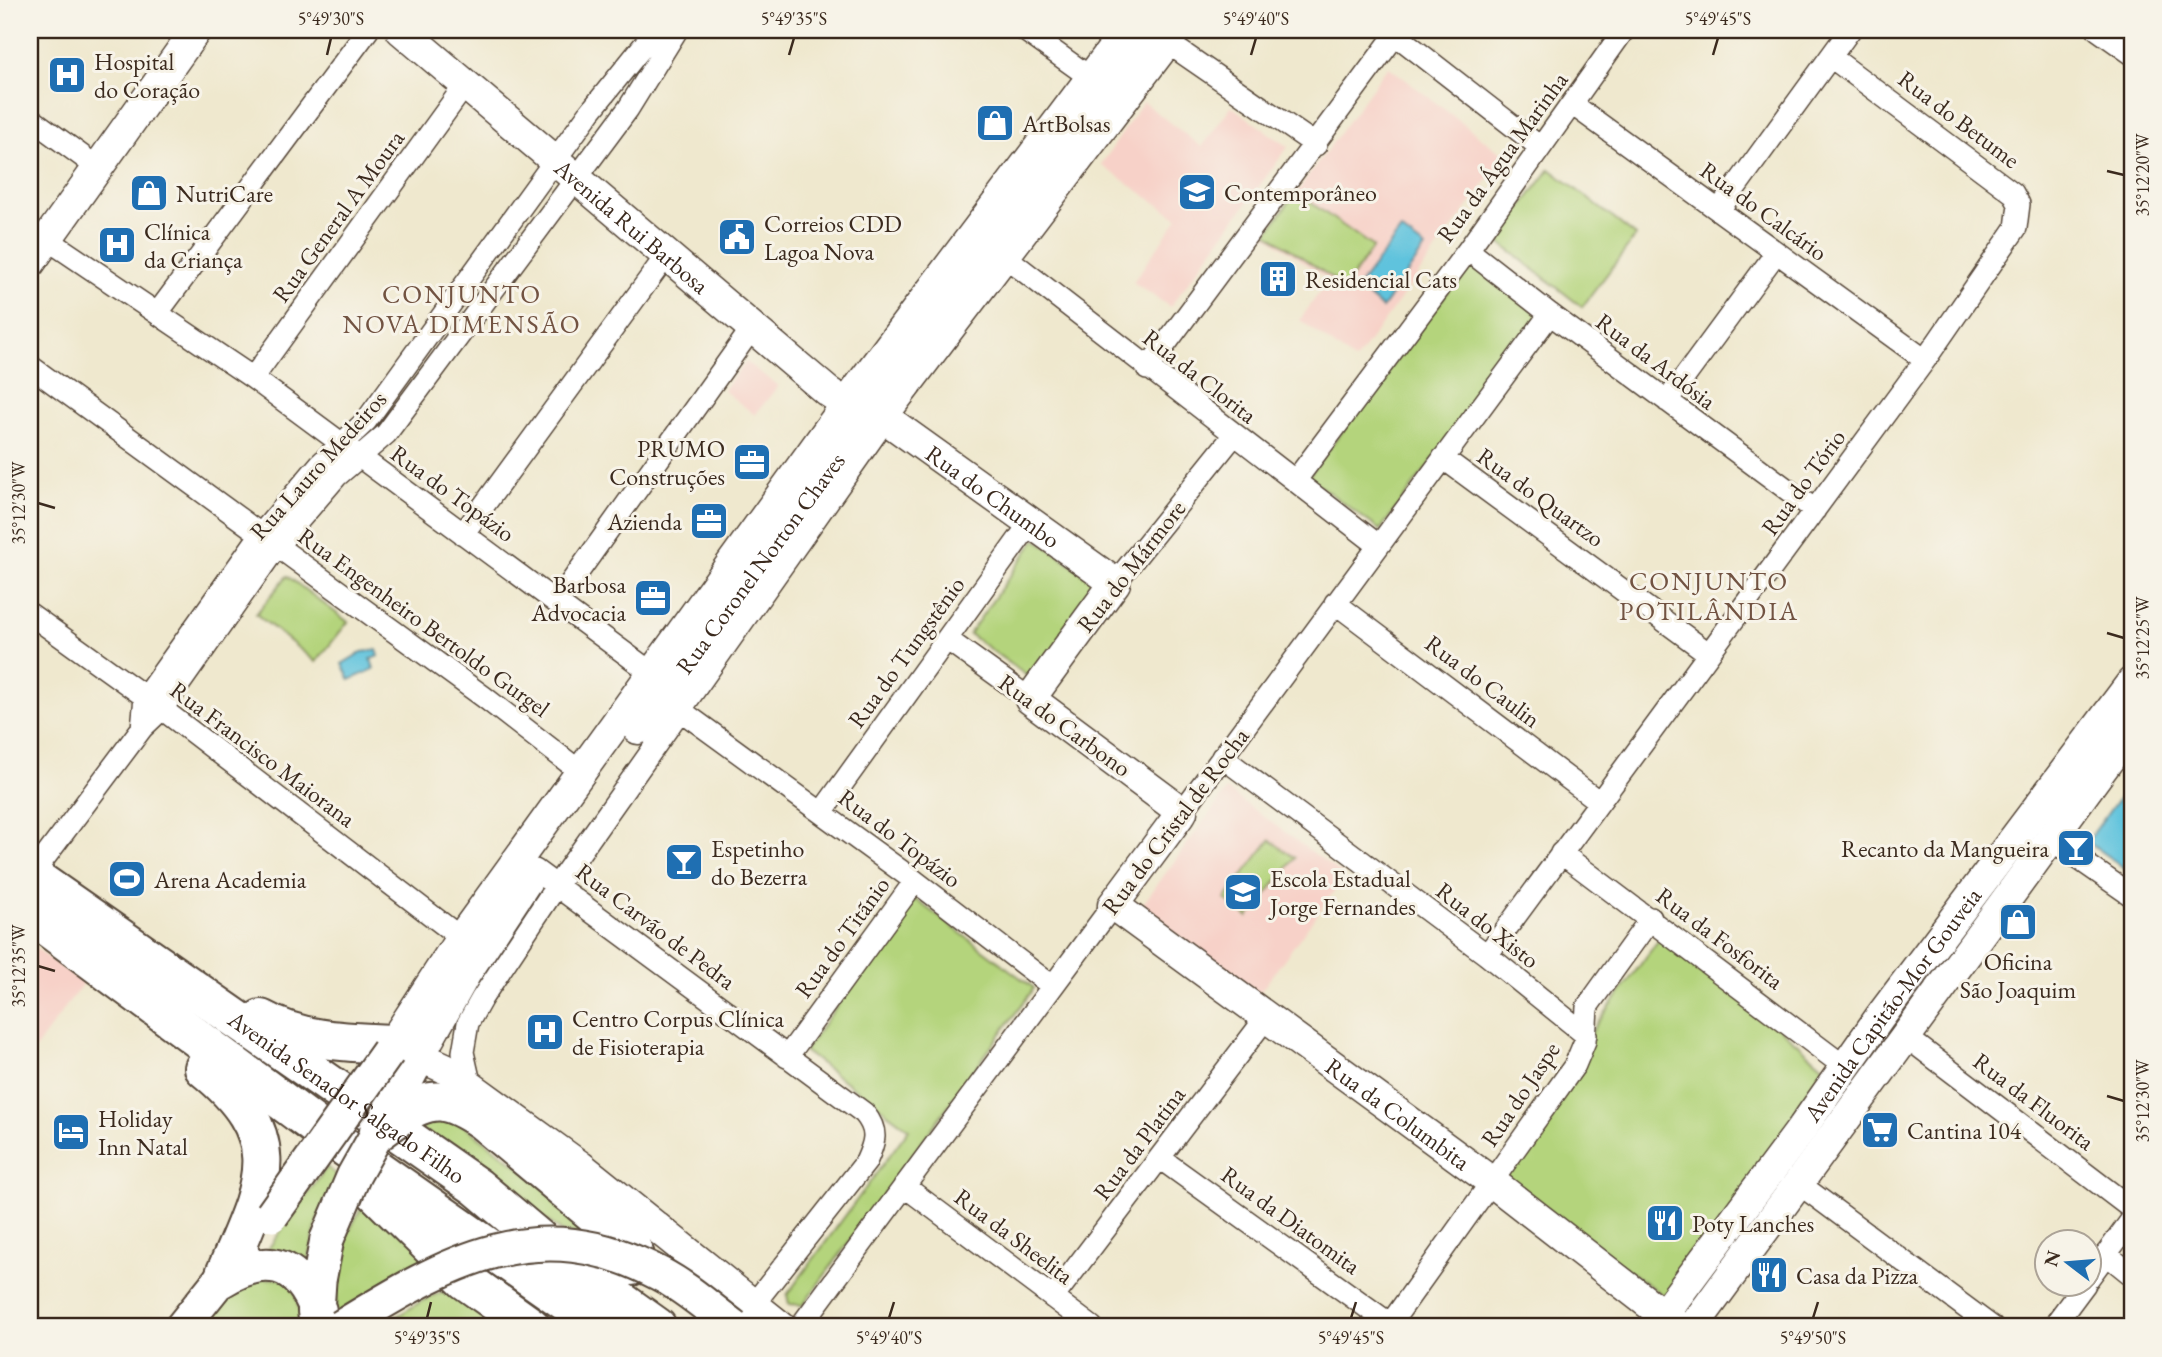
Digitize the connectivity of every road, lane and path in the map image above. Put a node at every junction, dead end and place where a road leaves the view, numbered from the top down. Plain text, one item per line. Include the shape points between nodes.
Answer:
1 (196, 30) edge
2 (368, 30) edge
3 (401, 30) edge
4 (656, 30) edge
5 (677, 30) edge
6 (1024, 30) edge
7 (1128, 30) edge
8 (1625, 30) edge
9 (1850, 30) edge
10 (2098, 30) edge
11 (1397, 32) edge
12 (1169, 35) edge
13 (2132, 54) edge
14 (1831, 57) junction
15 (1091, 78) junction
16 (465, 85) junction
17 (1573, 104) junction
18 (30, 118) edge
19 (1316, 145) junction
20 (1540, 148) junction
21 (97, 167) junction
22 (565, 170) junction
23 (1719, 210) junction
24 (47, 239) junction
25 (2009, 241) joint
26 (1468, 250) junction
27 (1000, 252) junction
28 (1776, 253) junction
29 (666, 256) junction
30 (30, 263) edge
31 (159, 311) junction
32 (1549, 314) junction
33 (752, 328) junction
34 (1926, 360) junction
35 (30, 366) edge
36 (1147, 369) junction
37 (253, 378) junction
38 (1667, 401) junction
39 (867, 412) junction
40 (1234, 435) junction
41 (342, 444) junction
42 (359, 457) junction
43 (1443, 458) junction
44 (1295, 481) junction
45 (1815, 510) junction
46 (1031, 522) junction
47 (463, 534) junction
48 (269, 540) junction
49 (1378, 545) junction
50 (1115, 583) junction
51 (557, 602) junction
52 (1335, 603) junction
53 (30, 614) edge
54 (948, 640) junction
55 (1709, 653) junction
56 (653, 674) junction
57 (2132, 682) edge
58 (145, 697) junction
59 (1030, 699) junction
60 (162, 709) junction
61 (680, 710) junction
62 (142, 728) junction
63 (2129, 739) edge
64 (1222, 757) junction
65 (582, 773) junction
66 (1598, 801) junction
67 (822, 812) junction
68 (1182, 812) junction
69 (2050, 839) junction
70 (1561, 853) junction
71 (546, 878) junction
72 (915, 881) junction
73 (32, 886) edge
74 (2132, 896) edge
75 (1113, 905) junction
76 (1651, 918) junction
77 (30, 930) edge
78 (461, 938) junction
79 (1487, 955) junction
80 (1052, 986) junction
81 (1265, 1019) junction
82 (1586, 1035) junction
83 (1905, 1036) junction
84 (400, 1050) junction
85 (788, 1057) junction
86 (1846, 1067) junction
87 (471, 1087) junction
88 (300, 1114) junction
89 (389, 1120) junction
90 (332, 1138) junction
91 (1161, 1159) junction
92 (1492, 1182) junction
93 (1798, 1183) junction
94 (904, 1186) junction
95 (2132, 1209) edge
96 (2132, 1219) edge
97 (2106, 1254) junction
98 (2102, 1260) edge
99 (566, 1262) junction
100 (2132, 1275) edge
101 (221, 1278) junction
102 (1053, 1298) junction
103 (2074, 1298) edge
104 (743, 1316) edge
105 (323, 1323) edge
106 (1665, 1323) edge
107 (1389, 1326) edge
108 (182, 1327) edge
109 (531, 1327) edge
110 (562, 1327) edge
111 (602, 1327) edge
112 (656, 1327) edge
113 (781, 1327) edge
114 (800, 1327) edge
115 (1092, 1327) edge
116 (1693, 1327) edge
117 (1992, 1327) edge
118 (2053, 1327) edge

1 - 21 main road
2 - 31 street
3 - 16 main road, Avenida Rui Barbosa
4 - 22 street, Rua Lauro Medeiros
5 - 22 street, Rua Lauro Medeiros via 651,76
6 - 15 street
7 - 15 main road, Rua Coronel Norton Chaves
8 - 17 street, Rua da Água Marinha
9 - 14 street
10 - 13 street
11 - 19 street
11 - 20 street
12 - 19 street
12 - 27 main road, Rua Coronel Norton Chaves
14 - 23 street
14 - 25 street, Rua do Betume via 2013,192 2019,200 2019,213
15 - 39 main road, Rua Coronel Norton Chaves
16 - 22 main road, Avenida Rui Barbosa
16 - 37 street, Rua General A Moura
17 - 20 street, Rua da Água Marinha
17 - 23 street, Rua do Calcário
18 - 21 street
19 - 36 street
20 - 26 street, Rua da Água Marinha
21 - 24 main road
22 - 29 main road, Avenida Rui Barbosa
22 - 41 street, Rua Lauro Medeiros via 366,421
22 - 42 street, Rua Lauro Medeiros via 386,434
23 - 28 street, Rua do Calcário
24 - 30 main road
24 - 31 street, Rua do Topázio
25 - 34 street, Rua do Tório
26 - 32 street, Rua da Ardósia
26 - 44 street, Rua da Água Marinha
27 - 36 street, Rua da Clorita
27 - 39 main road, Rua Coronel Norton Chaves
28 - 34 street, Rua do Calcário
28 - 38 street
29 - 33 main road, Avenida Rui Barbosa
29 - 47 street
31 - 37 street, Rua do Topázio
32 - 38 street, Rua da Ardósia
32 - 43 street, Rua do Cristal de Rocha
33 - 39 main road, Avenida Rui Barbosa
33 - 51 street
34 - 45 street, Rua do Tório
35 - 48 street, Rua Engenheiro Bertoldo Gurgel
36 - 40 street, Rua da Clorita
37 - 41 street, Rua do Topázio
38 - 45 street, Rua da Ardósia
39 - 46 main road, Rua do Chumbo
39 - 56 main road, Rua Coronel Norton Chaves
39 - 61 street, Rua Coronel Norton Chaves
39 - 71 main road, Rua Coronel Norton Chaves
40 - 44 street, Rua da Clorita
40 - 50 street, Rua do Mármore
41 - 42 street, Rua do Topázio
41 - 48 street, Rua Lauro Medeiros via 320,464
42 - 47 street, Rua do Topázio
42 - 48 street, Rua Lauro Medeiros
43 - 49 street, Rua do Cristal de Rocha
43 - 55 street, Rua do Quartzo
44 - 49 street, Rua da Clorita
45 - 55 street, Rua do Tório
46 - 50 main road, Rua do Chumbo
46 - 54 street, Rua do Tungstênio
47 - 51 street, Rua do Topázio
48 - 58 street, Rua Lauro Medeiros
48 - 60 street, Rua Lauro Medeiros
48 - 65 street, Rua Engenheiro Bertoldo Gurgel
49 - 52 street, Rua do Cristal de Rocha
50 - 59 main road, Rua do Mármore
51 - 56 street, Rua do Topázio
52 - 64 street, Rua do Cristal de Rocha
52 - 66 street, Rua do Caulin
53 - 58 street, Rua Francisco Maiorana
54 - 59 street, Rua do Carbono
54 - 67 street, Rua do Tungstênio
55 - 66 street, Rua do Tório
56 - 65 main road, Rua Coronel Norton Chaves
57 - 86 main road, Avenida Capitão-Mor Gouveia
58 - 60 street, Rua Francisco Maiorana
58 - 62 street, Rua Lauro Medeiros
59 - 68 main road, Rua do Carbono
60 - 62 street, Rua Lauro Medeiros
60 - 78 street, Rua Francisco Maiorana
61 - 67 street, Rua do Topázio
61 - 71 street, Rua Coronel Norton Chaves
62 - 73 street, Rua Lauro Medeiros
63 - 69 main road
64 - 68 street, Rua do Cristal de Rocha
64 - 79 street, Rua do Xisto
65 - 78 main road, Rua Coronel Norton Chaves
66 - 70 street, Rua do Tório
67 - 72 street, Rua do Topázio
68 - 75 main road, Rua do Cristal de Rocha
69 - 74 street
69 - 83 main road
70 - 76 street, Rua da Fosforita
70 - 79 street, Rua do Tório
71 - 84 main road, Rua Coronel Norton Chaves
71 - 85 street, Rua Carvão de Pedra
71 - 87 street, Rua Coronel Norton Chaves via 468,1024 463,1052
72 - 80 street, Rua do Topázio
72 - 85 street, Rua do Titãnio
73 - 84 highway via 57,882 221,997 281,1030
73 - 88 highway, Avenida Senador Salgado Filho
73 - 99 highway, Avenida Senador Salgado Filho via 477,1187
75 - 80 street, Rua do Cristal de Rocha
75 - 81 main road, Rua da Columbita
76 - 82 street, Rua do Jaspe via 1592,997 1586,1010
76 - 86 street, Rua da Fosforita
77 - 101 highway via 222,1084 245,1110 261,1149 260,1187
78 - 84 main road, Rua Coronel Norton Chaves
79 - 82 street, Rua do Xisto
80 - 94 street, Rua do Cristal de Rocha
81 - 91 street, Rua da Platina
81 - 92 main road, Rua da Columbita
82 - 92 street, Rua do Jaspe via 1575,1065
83 - 93 main road
83 - 95 street, Rua da Fluorita
84 - 87 main road
84 - 89 main road, Rua Coronel Norton Chaves
84 - 101 main road, bridge
85 - 104 street, Rua Carvão de Pedra via 864,1113 875,1129 871,1153
86 - 106 main road, Avenida Capitão-Mor Gouveia
87 - 104 main road via 580,1166
88 - 90 highway, Avenida Senador Salgado Filho
88 - 109 highway via 420,1239 465,1280
89 - 99 highway via 423,1104 442,1100 458,1104 630,1244 634,1253 633,1264 626,1268
89 - 105 main road, Rua Coronel Norton Chaves, bridge via 342,1199 327,1239 318,1281
90 - 110 highway via 463,1254
90 - 111 highway, Avenida Senador Salgado Filho
91 - 102 street, Rua da Platina
91 - 107 street, Rua da Diatomita
92 - 106 main road, Rua da Columbita
92 - 107 street, Rua do Jaspe
93 - 116 main road
93 - 117 street
94 - 102 street, Rua da Sheelita
94 - 114 street, Rua do Cristal de Rocha
96 - 97 street
97 - 98 street
97 - 100 street
99 - 112 highway, Avenida Senador Salgado Filho
101 - 105 main road via 250,1266 275,1265 302,1281
101 - 108 main road
102 - 115 street, Rua da Sheelita
103 - 118 street
104 - 105 main road, bridge via 623,1258 563,1244 516,1246 456,1262
104 - 113 main road

